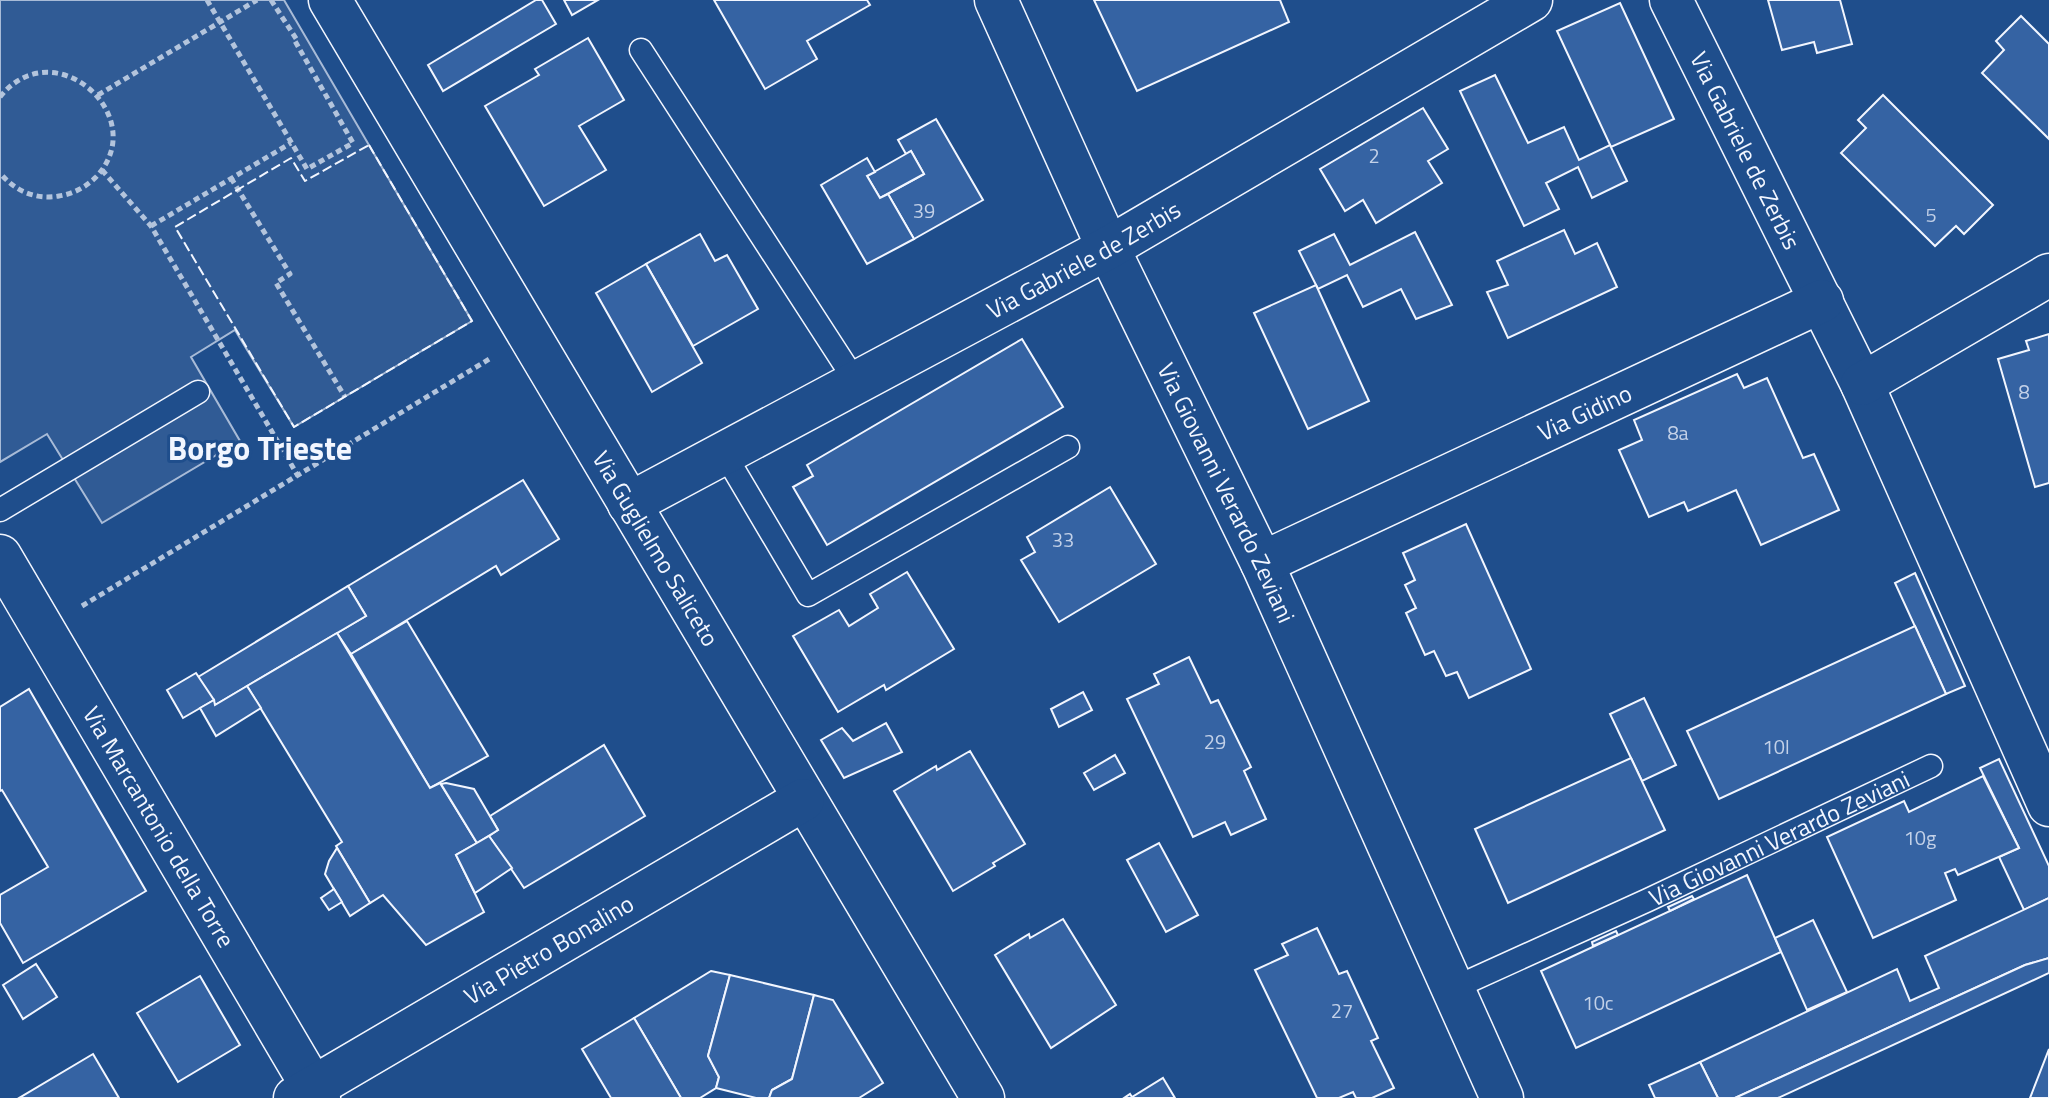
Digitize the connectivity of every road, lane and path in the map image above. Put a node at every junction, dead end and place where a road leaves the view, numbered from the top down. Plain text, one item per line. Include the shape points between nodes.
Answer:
1 (207, 0) edge
2 (257, 0) edge
3 (330, 0) edge
4 (996, 0) edge
5 (1531, 0) edge
6 (1671, 0) edge
7 (220, 22) junction
8 (295, 41) dead end
9 (641, 50) dead end
10 (98, 95) junction
11 (0, 97) edge
12 (291, 143) junction
13 (102, 170) junction
14 (0, 173) edge
15 (231, 178) junction
16 (151, 226) junction
17 (1108, 248) junction
18 (2049, 275) edge
19 (1822, 301) junction
20 (529, 335) junction
21 (856, 382) junction
22 (1862, 384) junction
23 (198, 392) dead end
24 (345, 397) dead end
25 (1068, 447) dead end
26 (724, 453) junction
27 (298, 476) junction
28 (629, 504) junction
29 (0, 510) edge
30 (0, 556) edge
31 (1262, 563) junction
32 (43, 630) junction
33 (1931, 766) dead end
34 (803, 800) junction
35 (2049, 805) edge
36 (1454, 988) junction
37 (309, 1095) edge
38 (983, 1098) edge
39 (1502, 1098) edge

1 - 7 path
2 - 7 path
3 - 20 street, Via Guglielmo Saliceto
4 - 17 street, Via Giovanni Verardo Zeviani
5 - 17 street, Via Gabriele de Zerbis
6 - 19 street, Via Gabriele de Zerbis
7 - 10 path
7 - 12 path
8 - 12 path via 353,143 307,169
9 - 21 lane
10 - 11 path via 83,81 44,72 7,87
10 - 13 path via 112,132
12 - 15 path
13 - 14 path via 88,185 47,198 26,194
13 - 16 path
15 - 16 path
15 - 24 path via 290,274 276,283
16 - 27 path
17 - 21 street, Via Gabriele de Zerbis
17 - 31 street, Via Giovanni Verardo Zeviani
18 - 22 street
19 - 22 street
19 - 31 street, Via Gidino
20 - 27 path
20 - 28 street, Via Guglielmo Saliceto
21 - 26 street, Via Gabriele de Zerbis
22 - 35 street
23 - 29 lane
25 - 26 lane via 808,595
26 - 28 street, Via Gabriele de Zerbis
27 - 32 path
28 - 34 street, Via Guglielmo Saliceto
30 - 32 street, Via Marcantonio della Torre
31 - 36 street, Via Giovanni Verardo Zeviani
32 - 37 street, Via Marcantonio della Torre
33 - 36 lane, Via Giovanni Verardo Zeviani
34 - 37 street, Via Pietro Bonalino
34 - 38 street, Via Guglielmo Saliceto
36 - 39 street, Via Giovanni Verardo Zeviani

